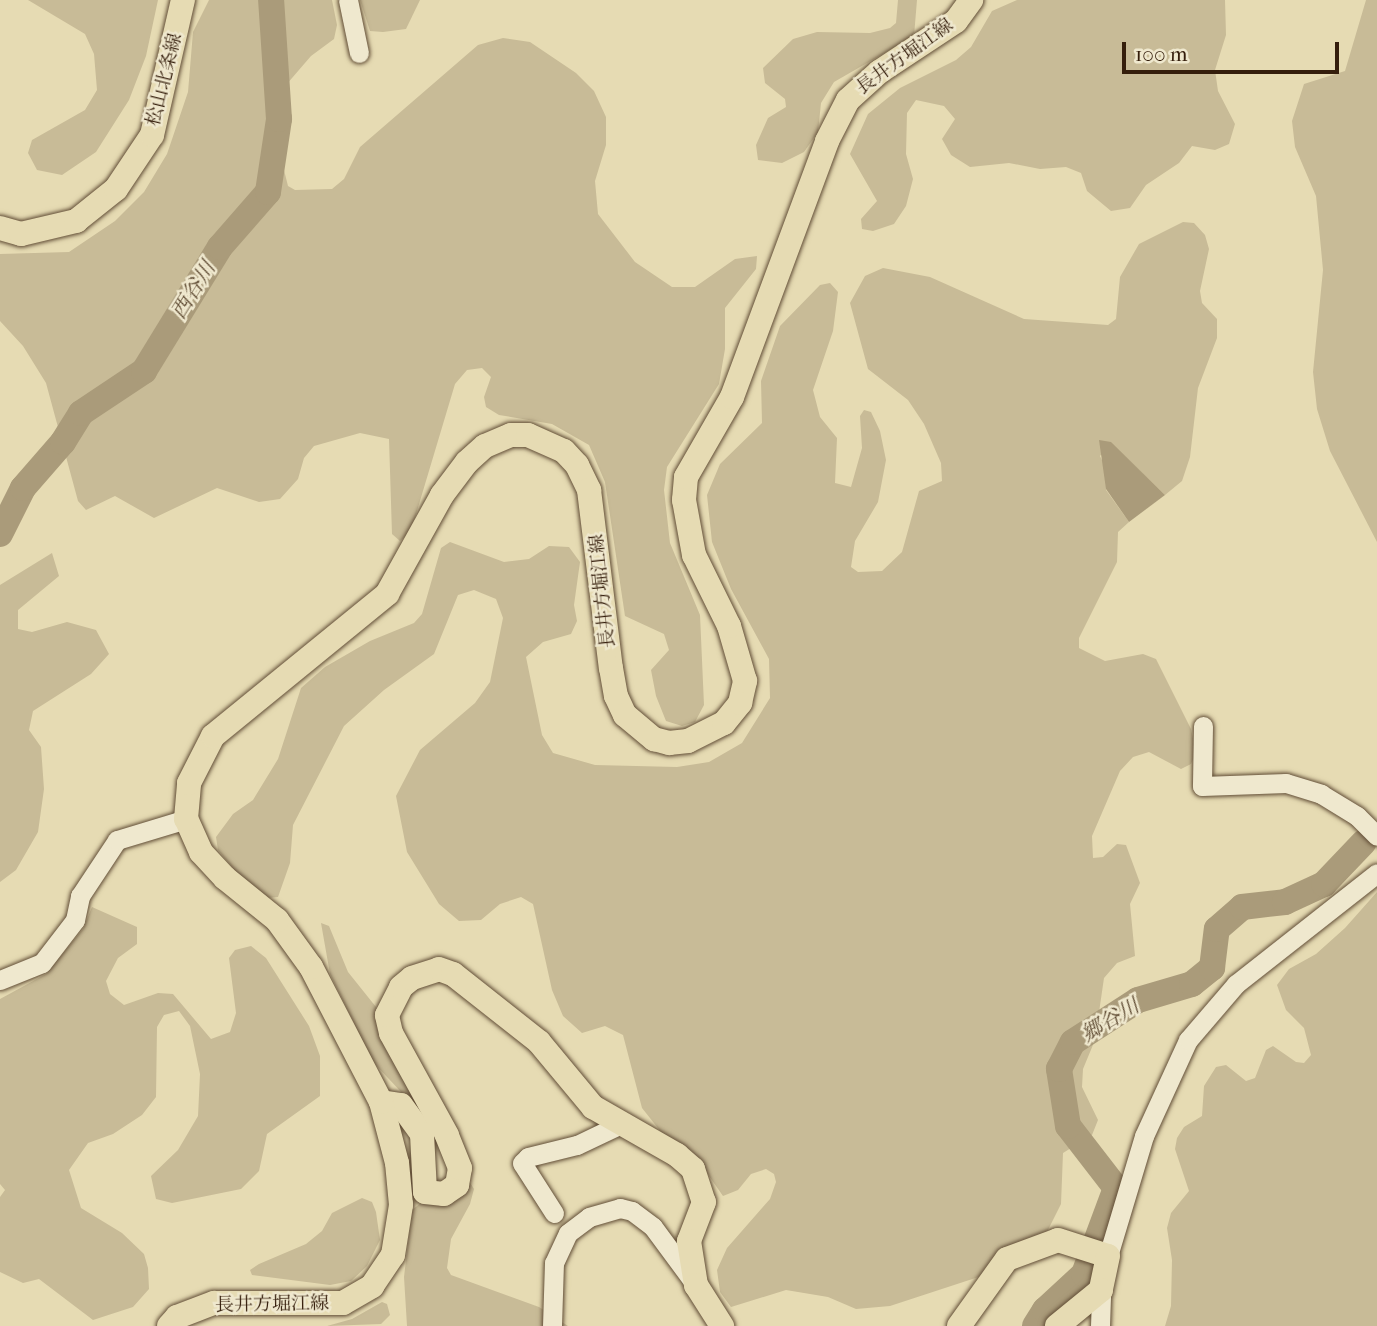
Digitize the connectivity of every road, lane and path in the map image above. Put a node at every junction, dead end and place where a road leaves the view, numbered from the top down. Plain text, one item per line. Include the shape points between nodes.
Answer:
1 (184, 0) edge
2 (348, 0) edge
3 (971, 0) edge
4 (359, 53) dead end
5 (0, 228) edge
6 (1203, 726) dead end
7 (186, 819) junction
8 (1377, 836) edge
9 (1377, 873) edge
10 (0, 980) edge
11 (381, 1102) junction
12 (621, 1124) junction
13 (425, 1192) junction
14 (401, 1205) junction
15 (554, 1213) dead end
16 (1104, 1254) junction
17 (696, 1285) junction
18 (1101, 1290) junction
19 (169, 1326) edge
20 (552, 1326) edge
21 (722, 1326) edge
22 (959, 1326) edge
23 (1057, 1326) edge
24 (1100, 1326) edge

1 - 5 main road, 松山北条線 via 152,135 116,189 76,221 21,233
2 - 4 street
3 - 7 main road, 長井方堀江線 via 956,21 878,72 848,100 827,141 732,397 686,477 684,500 694,555 729,626 745,681 740,703 724,723 688,741 669,743 654,739 625,715 611,668 589,489 564,451 528,435 511,435 485,446 467,461 442,495 387,594 213,736 189,783
6 - 8 street via 1202,786 1286,783 1333,802 1357,816
7 - 10 street via 117,840 80,896 75,920 42,963
7 - 11 main road, 長井方堀江線 via 201,852 225,878 277,919 311,967
9 - 16 street via 1236,984 1188,1040 1144,1136
11 - 13 main road via 401,1105 422,1134
11 - 14 main road, 長井方堀江線 via 397,1163
12 - 13 main road via 593,1107 539,1042 453,974 439,969 424,972 401,987 387,1015 391,1033 460,1168 457,1185 444,1195
12 - 15 street via 522,1163
12 - 17 main road via 693,1169 704,1202 690,1241
13 - 14 main road
14 - 19 main road, 長井方堀江線 via 394,1255 372,1286 343,1303 214,1303 177,1317
16 - 18 main road
16 - 22 main road via 1072,1242 1037,1245 1007,1259
17 - 20 street via 653,1227 620,1208 599,1214 568,1233 554,1263
17 - 21 main road
18 - 23 main road
18 - 24 street

